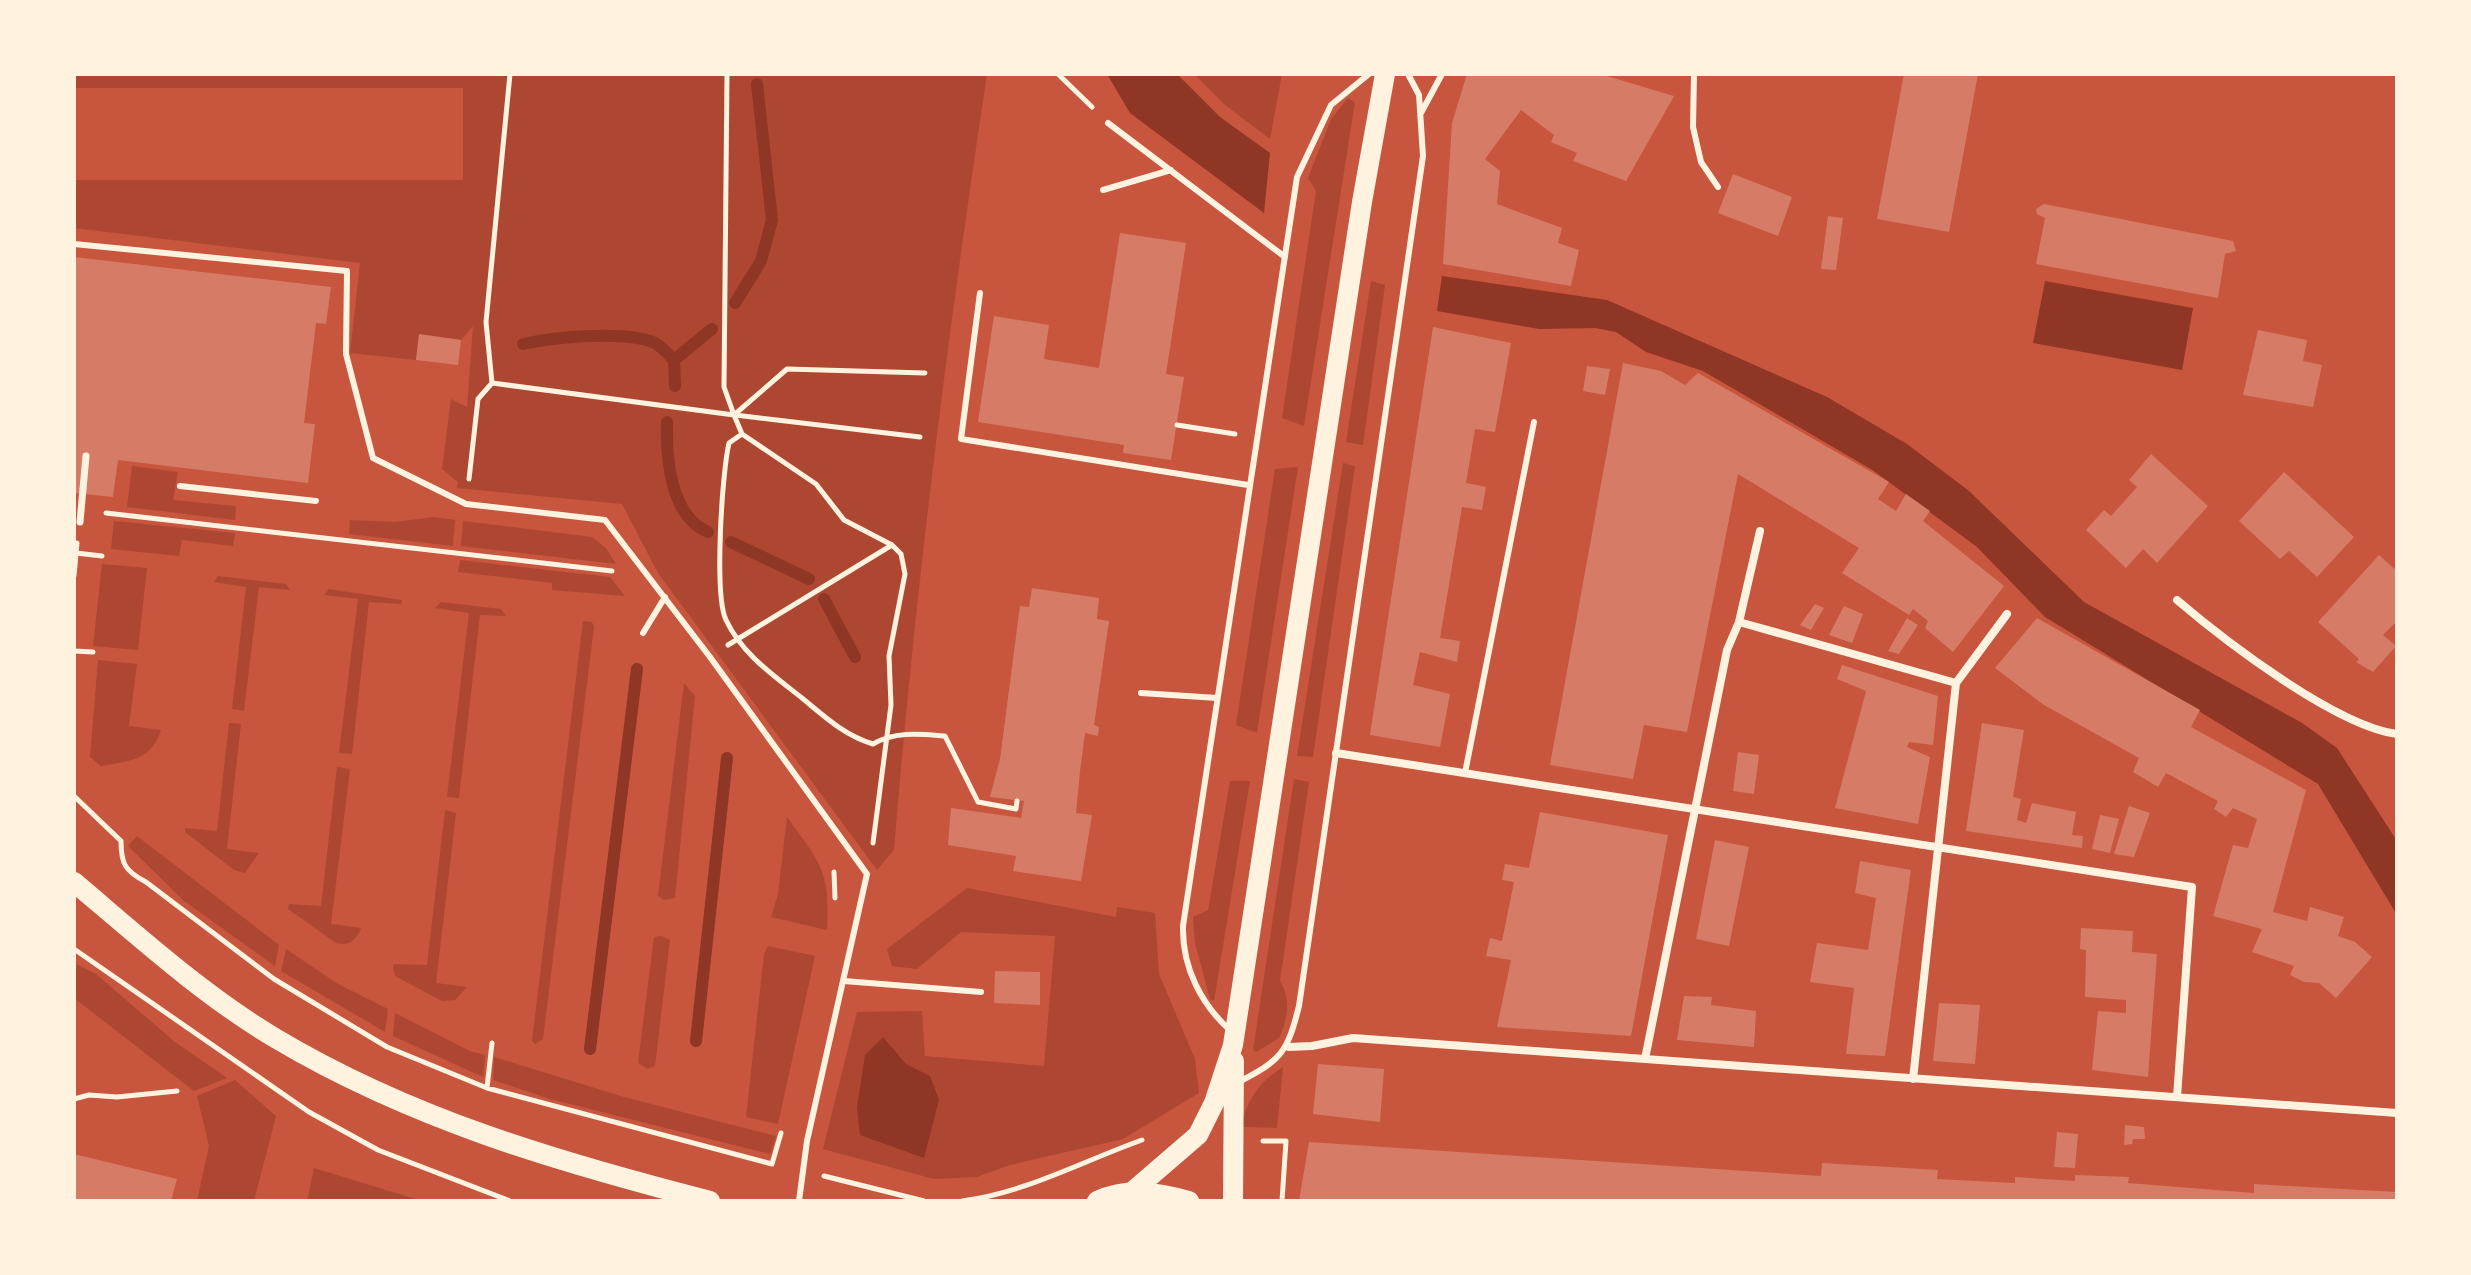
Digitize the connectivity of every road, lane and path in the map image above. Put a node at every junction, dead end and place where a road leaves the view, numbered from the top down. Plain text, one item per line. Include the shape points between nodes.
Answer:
1 (510, 74) edge
2 (727, 74) edge
3 (1058, 74) edge
4 (1369, 74) edge
5 (1385, 74) edge
6 (1408, 74) edge
7 (1442, 74) edge
8 (1694, 74) edge
9 (1421, 114) junction
10 (1108, 123) joint
11 (1171, 170) junction
12 (1718, 187) dead end
13 (1103, 190) dead end
14 (74, 244) edge
15 (1285, 257) junction
16 (980, 293) dead end
17 (925, 373) dead end
18 (492, 383) junction
19 (734, 415) junction
20 (1534, 422) dead end
21 (1177, 425) dead end
22 (742, 434) junction
23 (1236, 434) dead end
24 (920, 437) dead end
25 (86, 456) dead end
26 (1248, 485) junction
27 (180, 486) dead end
28 (316, 501) dead end
29 (466, 504) junction
30 (81, 510) junction
31 (80, 522) dead end
32 (1760, 531) dead end
33 (892, 545) junction
34 (76, 553) dead end
35 (102, 556) dead end
36 (665, 597) junction
37 (2177, 600) dead end
38 (2007, 614) dead end
39 (650, 619) junction
40 (1739, 622) junction
41 (643, 633) dead end
42 (738, 639) junction
43 (74, 651) edge
44 (93, 652) dead end
45 (1956, 683) junction
46 (1141, 693) dead end
47 (1217, 698) junction
48 (2397, 734) edge
49 (885, 737) junction
50 (1336, 753) junction
51 (1465, 773) junction
52 (74, 796) edge
53 (1017, 801) dead end
54 (1692, 808) junction
55 (1939, 849) junction
56 (830, 865) dead end
57 (867, 874) junction
58 (74, 882) edge
59 (835, 900) dead end
60 (74, 949) edge
61 (844, 981) junction
62 (981, 992) dead end
63 (1234, 1040) junction
64 (492, 1043) dead end
65 (1289, 1047) junction
66 (1645, 1059) junction
67 (1913, 1079) junction
68 (1234, 1085) junction
69 (487, 1088) junction
70 (177, 1091) dead end
71 (2177, 1097) junction
72 (74, 1099) edge
73 (2397, 1113) edge
74 (785, 1119) dead end
75 (1146, 1138) dead end
76 (1286, 1141) dead end
77 (820, 1175) dead end
78 (1133, 1191) junction
79 (510, 1201) edge
80 (710, 1201) edge
81 (799, 1201) edge
82 (924, 1201) edge
83 (962, 1201) edge
84 (1097, 1201) edge
85 (1189, 1201) edge
86 (1233, 1201) edge
87 (1282, 1201) edge

1 - 18 path via 486,322
2 - 19 path via 724,387
3 - 10 path
4 - 15 lane via 1331,105 1302,165
5 - 63 main road
6 - 9 lane
7 - 9 lane
8 - 12 lane via 1693,127 1701,162
9 - 50 lane via 1423,156 1406,291
10 - 11 lane
11 - 13 lane
11 - 15 lane
14 - 29 lane via 347,271 346,354 373,458
15 - 26 lane
16 - 26 lane via 961,439
17 - 19 path via 787,369
18 - 19 path
18 - 29 path via 478,399
19 - 22 path
19 - 24 path
20 - 51 lane
21 - 23 path
22 - 33 path via 816,484 844,520
22 - 42 path via 729,443 721,476 724,618
25 - 30 street
26 - 47 lane
27 - 28 lane
29 - 36 lane via 605,520
30 - 31 street
30 - 39 path via 613,571
32 - 40 street
33 - 42 path
33 - 49 path via 901,554 905,574 889,656 891,705
34 - 35 path
36 - 39 lane
36 - 57 lane
37 - 48 street via 2273,674 2377,732
38 - 45 street
39 - 41 lane
40 - 45 street
40 - 54 street via 1727,650
42 - 49 path via 753,660 850,737 873,744
43 - 44 path
45 - 55 street
46 - 47 lane
47 - 63 lane via 1183,952 1214,1016
49 - 53 path via 945,736 978,802 1016,809
49 - 57 path
50 - 51 street
50 - 65 lane
51 - 54 street
52 - 69 path via 121,841 128,873 274,979 387,1047
54 - 55 street
54 - 66 street
55 - 67 street
55 - 71 street via 2192,887
56 - 59 path
57 - 61 lane
58 - 80 main road via 248,1020 401,1105 522,1150
60 - 79 path via 309,1112 378,1150
61 - 62 lane
61 - 81 lane via 807,1141
63 - 68 main road
63 - 78 main road via 1198,1135
64 - 69 path
65 - 66 street via 1353,1038
65 - 68 lane
66 - 67 street
67 - 71 street
68 - 86 main road
69 - 74 path via 775,1165
70 - 72 path
71 - 73 street
75 - 83 path via 1051,1177
76 - 87 path
77 - 82 path
78 - 84 main road
78 - 85 main road

